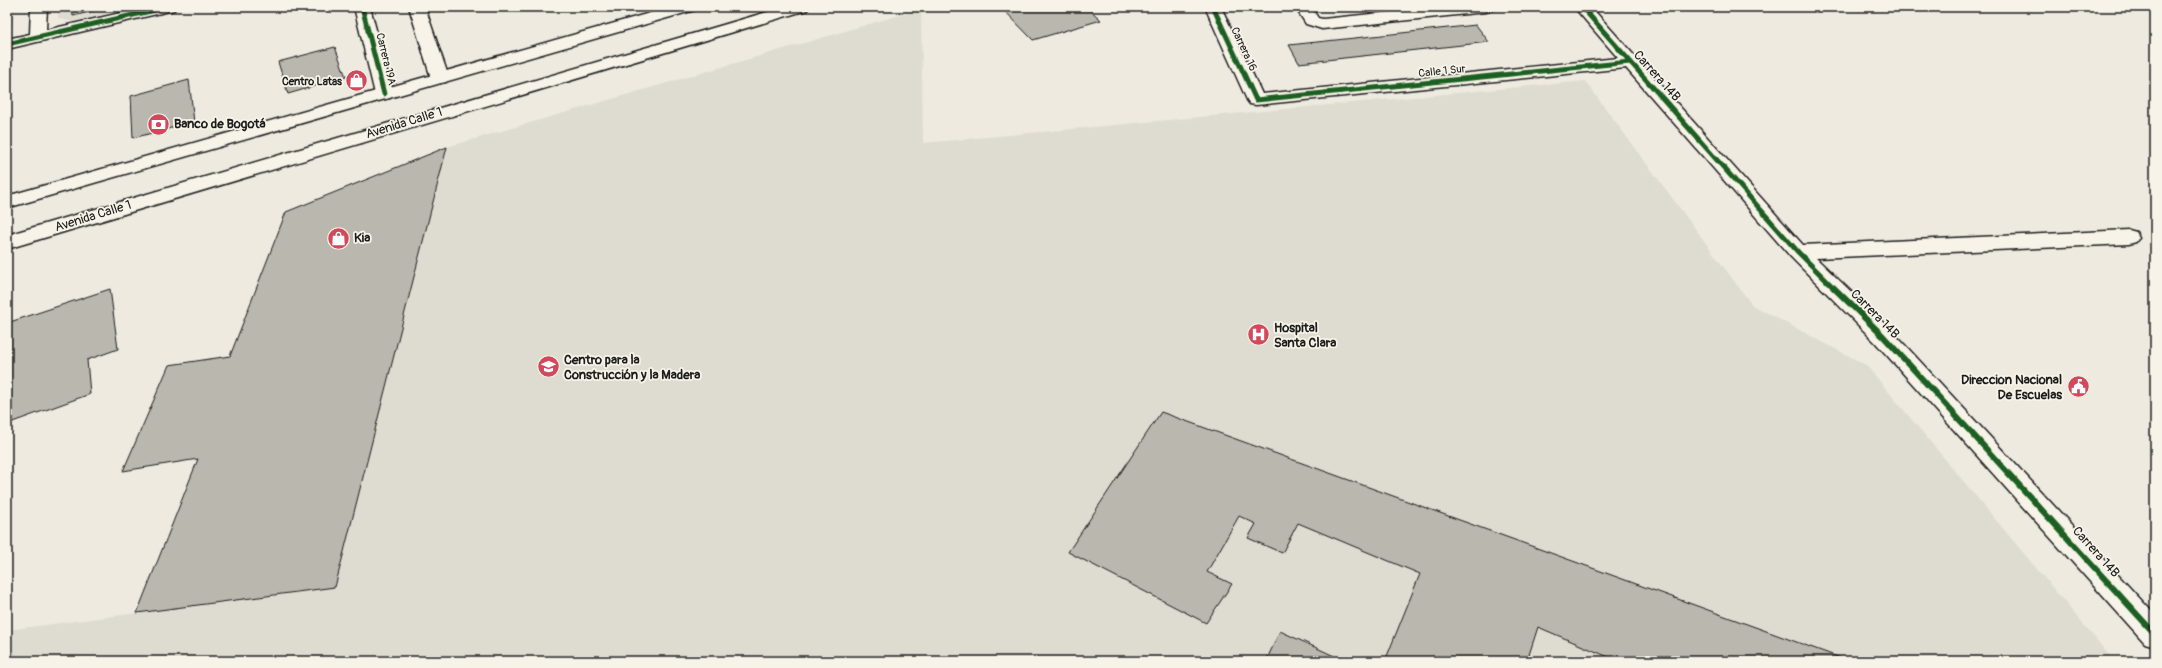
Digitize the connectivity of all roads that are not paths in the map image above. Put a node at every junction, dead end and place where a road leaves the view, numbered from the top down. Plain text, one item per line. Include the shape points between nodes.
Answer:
1 (39, 7) edge
2 (168, 7) edge
3 (362, 7) edge
4 (417, 7) edge
5 (689, 7) edge
6 (801, 7) edge
7 (1214, 7) edge
8 (1303, 7) edge
9 (1486, 7) edge
10 (1582, 7) edge
11 (38, 37) junction
12 (7, 44) edge
13 (1630, 62) junction
14 (440, 78) junction
15 (384, 94) junction
16 (1256, 100) joint
17 (7, 202) edge
18 (2129, 237) dead end
19 (7, 242) edge
20 (1798, 252) junction
21 (2155, 634) edge

1 - 11 street
2 - 11 street
3 - 15 street, Carrera 19A
4 - 14 street
5 - 14 street
6 - 19 street, Avenida Calle 1
7 - 16 street, Carrera 16
8 - 9 street via 1312,21 1322,24
10 - 13 street, Carrera 14B
11 - 12 street
13 - 16 street, Calle 1 Sur
13 - 20 street, Carrera 14B
14 - 15 street
15 - 17 street
18 - 20 street
20 - 21 street, Carrera 14B via 1883,336

